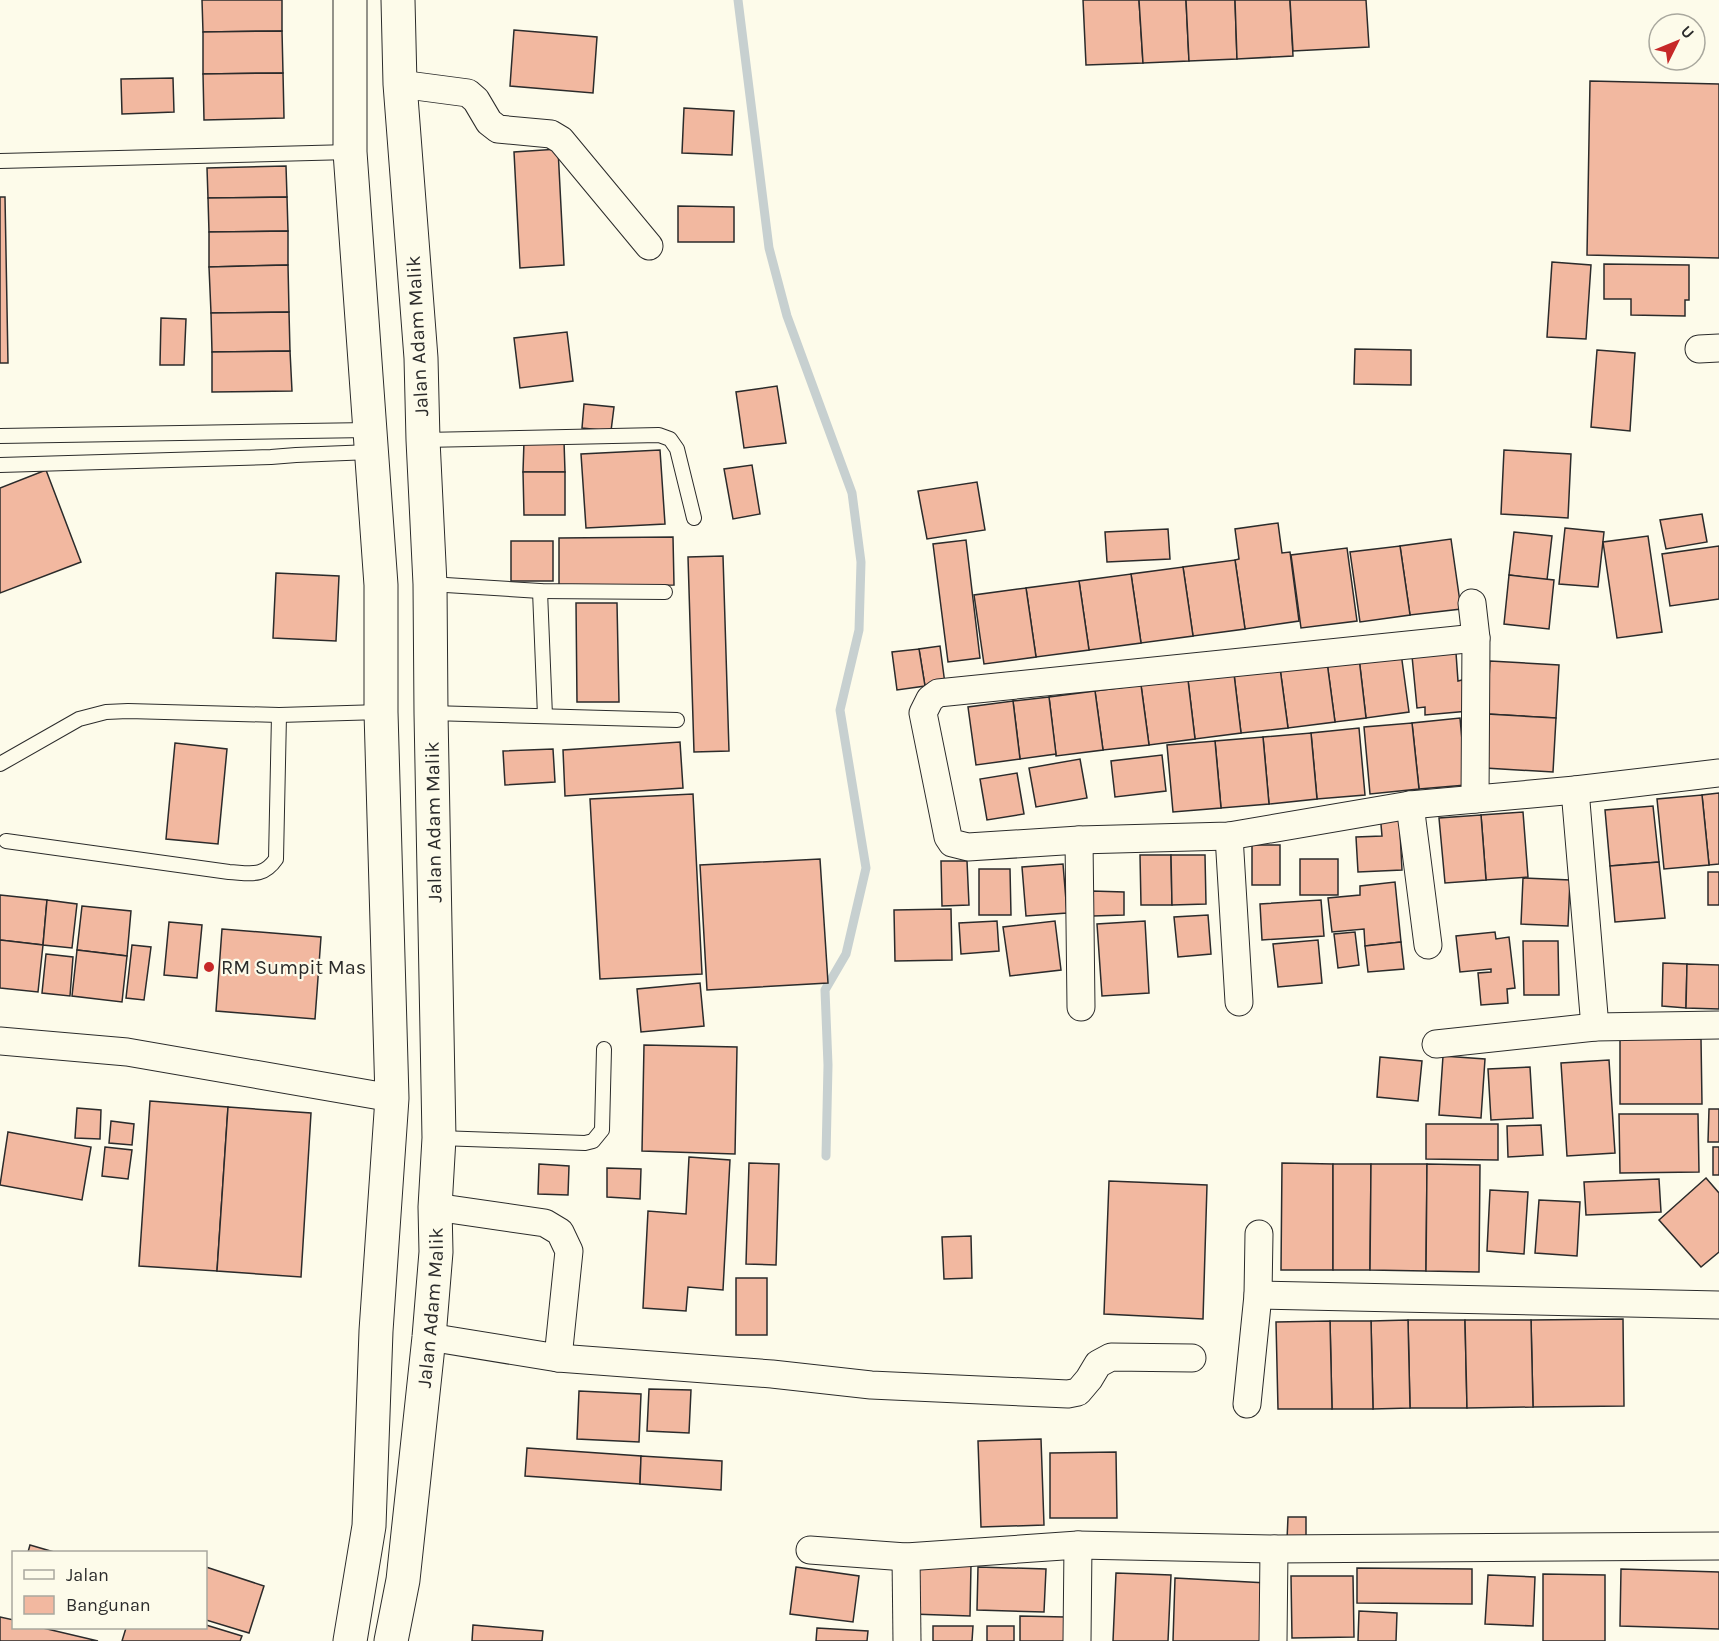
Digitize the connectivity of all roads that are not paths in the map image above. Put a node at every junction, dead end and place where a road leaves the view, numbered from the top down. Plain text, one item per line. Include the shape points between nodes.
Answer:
1 (350, 0) edge
2 (398, 0) edge
3 (400, 84) junction
4 (350, 152) junction
5 (0, 161) edge
6 (649, 246) dead end
7 (296, 432) junction
8 (0, 436) edge
9 (423, 440) junction
10 (370, 441) junction
11 (296, 455) junction
12 (0, 465) edge
13 (694, 518) dead end
14 (430, 584) junction
15 (381, 585) junction
16 (540, 591) junction
17 (665, 592) dead end
18 (1472, 603) dead end
19 (1476, 638) junction
20 (381, 712) junction
21 (431, 713) junction
22 (279, 715) junction
23 (545, 716) junction
24 (677, 720) dead end
25 (0, 764) edge
26 (1719, 773) edge
27 (1575, 790) junction
28 (1475, 799) junction
29 (1410, 805) junction
30 (1229, 836) junction
31 (1079, 840) junction
32 (6, 841) dead end
33 (1428, 945) dead end
34 (1239, 1002) dead end
35 (1081, 1007) dead end
36 (1719, 1025) edge
37 (1595, 1027) junction
38 (0, 1041) edge
39 (1436, 1044) dead end
40 (604, 1049) dead end
41 (392, 1098) junction
42 (391, 1137) junction
43 (439, 1138) junction
44 (435, 1207) junction
45 (1259, 1234) dead end
46 (1258, 1294) junction
47 (1719, 1305) edge
48 (376, 1331) junction
49 (429, 1337) junction
50 (558, 1358) junction
51 (1192, 1358) dead end
52 (1247, 1404) dead end
53 (1078, 1545) junction
54 (1719, 1546) edge
55 (1274, 1549) junction
56 (810, 1550) dead end
57 (906, 1557) junction
58 (350, 1641) edge
59 (391, 1641) edge
60 (907, 1641) edge
61 (1077, 1641) edge
62 (1273, 1641) edge

1 - 4 main road
2 - 3 main road, Jalan Adam Malik
3 - 6 street via 468,93 476,99 489,123 498,129 551,134 561,140
3 - 9 main road, Jalan Adam Malik via 421,358
4 - 5 lane
4 - 10 main road
7 - 8 lane
7 - 10 lane
7 - 11 lane
9 - 13 lane via 659,435 670,439 677,449
9 - 14 main road, Jalan Adam Malik
10 - 11 lane
10 - 15 main road
11 - 12 lane
14 - 15 main road
14 - 16 lane
14 - 21 main road, Jalan Adam Malik
15 - 20 main road
16 - 17 lane
16 - 23 lane
18 - 19 street
19 - 28 street
19 - 31 street via 938,693 930,699 923,712 952,843 968,846
20 - 21 main road
20 - 22 lane
20 - 41 main road
21 - 23 lane
21 - 43 main road, Jalan Adam Malik
22 - 25 lane via 106,712 79,719
22 - 32 lane via 276,859 266,870 252,874 230,872
23 - 24 lane
26 - 27 street
27 - 28 street
27 - 37 street
28 - 29 street
29 - 30 street
29 - 33 street
30 - 31 street
30 - 34 street
31 - 35 street
36 - 37 street
37 - 39 street
38 - 41 street via 127,1052
40 - 43 lane via 602,1130 593,1142
41 - 42 main road
42 - 43 main road
42 - 48 main road
43 - 44 main road, Jalan Adam Malik
44 - 49 main road, Jalan Adam Malik via 436,1252
44 - 50 street via 545,1223 560,1232 569,1251
45 - 46 street
46 - 47 street
46 - 52 street
48 - 49 main road
48 - 58 main road via 369,1526
49 - 50 street
49 - 59 main road, Jalan Adam Malik via 403,1580
50 - 51 street via 871,1385 1068,1394 1078,1392 1098,1364 1111,1357
53 - 55 street
53 - 57 street
53 - 61 street
54 - 55 street
55 - 62 street
56 - 57 street
57 - 60 street

